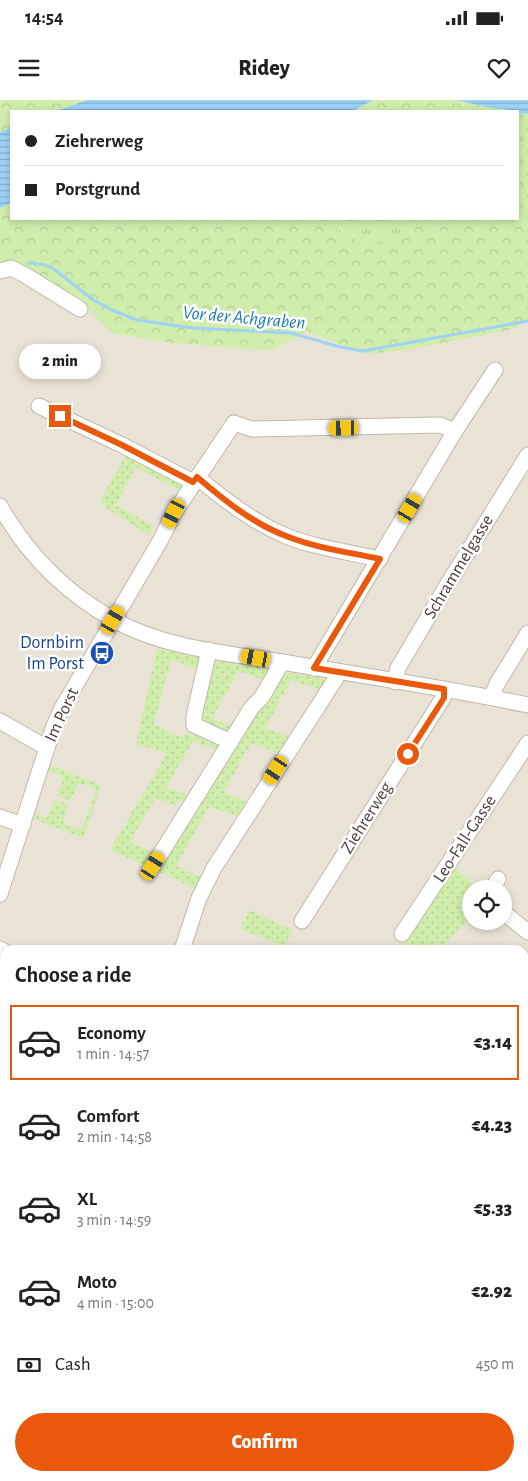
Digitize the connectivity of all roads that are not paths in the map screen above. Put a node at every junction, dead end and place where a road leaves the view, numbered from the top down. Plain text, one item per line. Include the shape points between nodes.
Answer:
1 (0, 271) edge
2 (80, 310) dead end
3 (495, 370) dead end
4 (39, 406) dead end
5 (455, 432) junction
6 (528, 455) edge
7 (195, 480) junction
8 (0, 506) edge
9 (380, 559) junction
10 (113, 620) junction
11 (528, 633) edge
12 (208, 650) junction
13 (282, 662) junction
14 (314, 668) junction
15 (340, 672) junction
16 (394, 682) junction
17 (444, 689) junction
18 (491, 698) junction
19 (528, 705) edge
20 (0, 721) edge
21 (231, 742) junction
22 (528, 744) edge
23 (47, 748) junction
24 (0, 816) edge
25 (23, 825) junction
26 (153, 866) dead end
27 (0, 894) edge
28 (512, 919) edge
29 (302, 921) dead end
30 (528, 932) edge
31 (402, 934) dead end
32 (184, 945) edge

1 - 2 street via 11,268
3 - 5 street
4 - 7 street
5 - 7 street, Im Porst via 440,425 252,429 234,423
5 - 9 street
6 - 16 street, Schrammelgasse via 398,668
7 - 9 street via 272,529 308,543
7 - 10 street, Im Porst
8 - 10 street via 20,538 46,569
9 - 14 street
10 - 12 street via 168,641
10 - 23 street, Im Porst via 62,708
11 - 18 street via 496,684
12 - 13 street
12 - 21 street via 194,724
13 - 14 street
13 - 21 street
14 - 15 street
15 - 16 street
15 - 32 street via 214,868 198,898
16 - 17 street
17 - 18 street
17 - 29 street, Ziehrerweg via 444,698
18 - 19 street
20 - 23 street
21 - 26 street
22 - 31 street, Leo-Fall-Gasse
23 - 25 street, Im Porst
24 - 25 street
25 - 27 street, Im Porst
28 - 30 street

